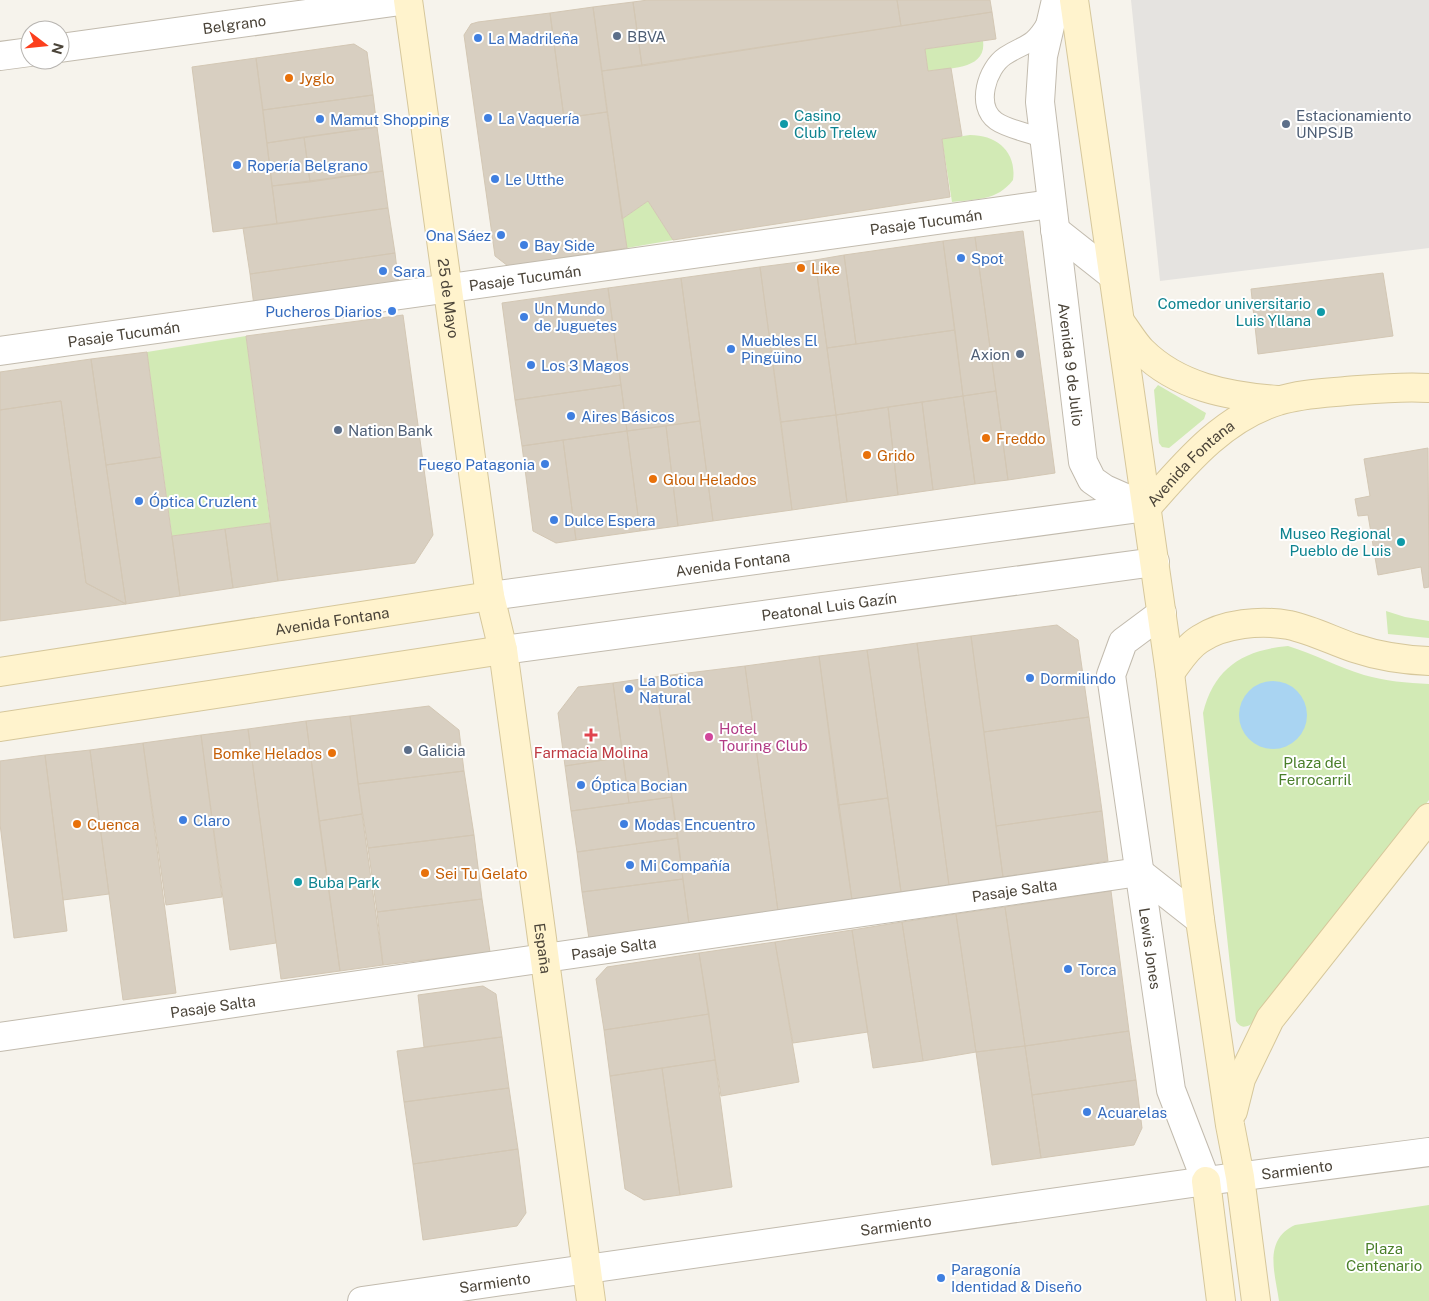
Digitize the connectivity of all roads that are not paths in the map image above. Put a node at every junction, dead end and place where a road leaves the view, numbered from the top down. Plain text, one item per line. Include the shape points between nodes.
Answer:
1 (408, 0) edge
2 (1061, 4) edge
3 (70, 47) edge
4 (20, 53) edge
5 (0, 56) edge
6 (1044, 139) junction
7 (1053, 217) junction
8 (1112, 275) junction
9 (448, 288) junction
10 (1120, 322) junction
11 (0, 351) edge
12 (1429, 388) edge
13 (1278, 401) junction
14 (1147, 507) junction
15 (1155, 562) junction
16 (490, 596) junction
17 (1162, 613) junction
18 (503, 650) junction
19 (1429, 661) edge
20 (0, 672) edge
21 (1170, 673) junction
22 (0, 727) edge
23 (1429, 818) edge
24 (1138, 872) junction
25 (1200, 920) junction
26 (545, 958) junction
27 (0, 1037) edge
28 (1230, 1125) junction
29 (1429, 1152) edge
30 (1240, 1176) junction
31 (1206, 1181) junction
32 (586, 1268) junction
33 (362, 1301) edge
34 (591, 1301) edge
35 (1221, 1301) edge
36 (1256, 1301) edge

1 - 3 street, Belgrano
1 - 9 street, 25 de Mayo
2 - 6 street, Avenida 9 de Julio via 1040,79
2 - 6 lane via 1027,46 1004,57 994,67 986,89 986,104 995,120
2 - 8 street
4 - 5 street
6 - 7 street, Avenida 9 de Julio
7 - 8 street
7 - 9 street, Pasaje Tucumán
7 - 14 street, Avenida 9 de Julio via 1083,462 1092,480
8 - 10 street
9 - 11 street, Pasaje Tucumán
9 - 16 street, 25 de Mayo
10 - 13 street via 1141,350 1180,378 1230,394
10 - 14 street
12 - 13 street, Avenida Fontana via 1376,388
13 - 14 street, Avenida Fontana via 1246,414 1214,436 1186,462
14 - 15 street
14 - 16 street, Avenida Fontana
15 - 17 street
15 - 18 street, Peatonal Luis Gazín
16 - 18 street, España
16 - 20 street, Avenida Fontana
17 - 21 street
17 - 24 street, Lewis Jones via 1123,642 1111,675
18 - 22 street
18 - 26 street, España
19 - 21 street via 1401,660 1290,626 1257,623 1227,628 1200,638
21 - 25 street
23 - 28 street via 1270,1019 1241,1079
24 - 25 street
24 - 26 street, Pasaje Salta
24 - 31 street, Lewis Jones via 1171,1090
25 - 28 street
26 - 27 street, Pasaje Salta
26 - 32 street, España
28 - 30 street
29 - 30 street, Sarmiento
30 - 31 street, Sarmiento
30 - 36 street
31 - 32 street, Sarmiento
31 - 35 street, Lewis Jones
32 - 33 street, Sarmiento
32 - 34 street, España

